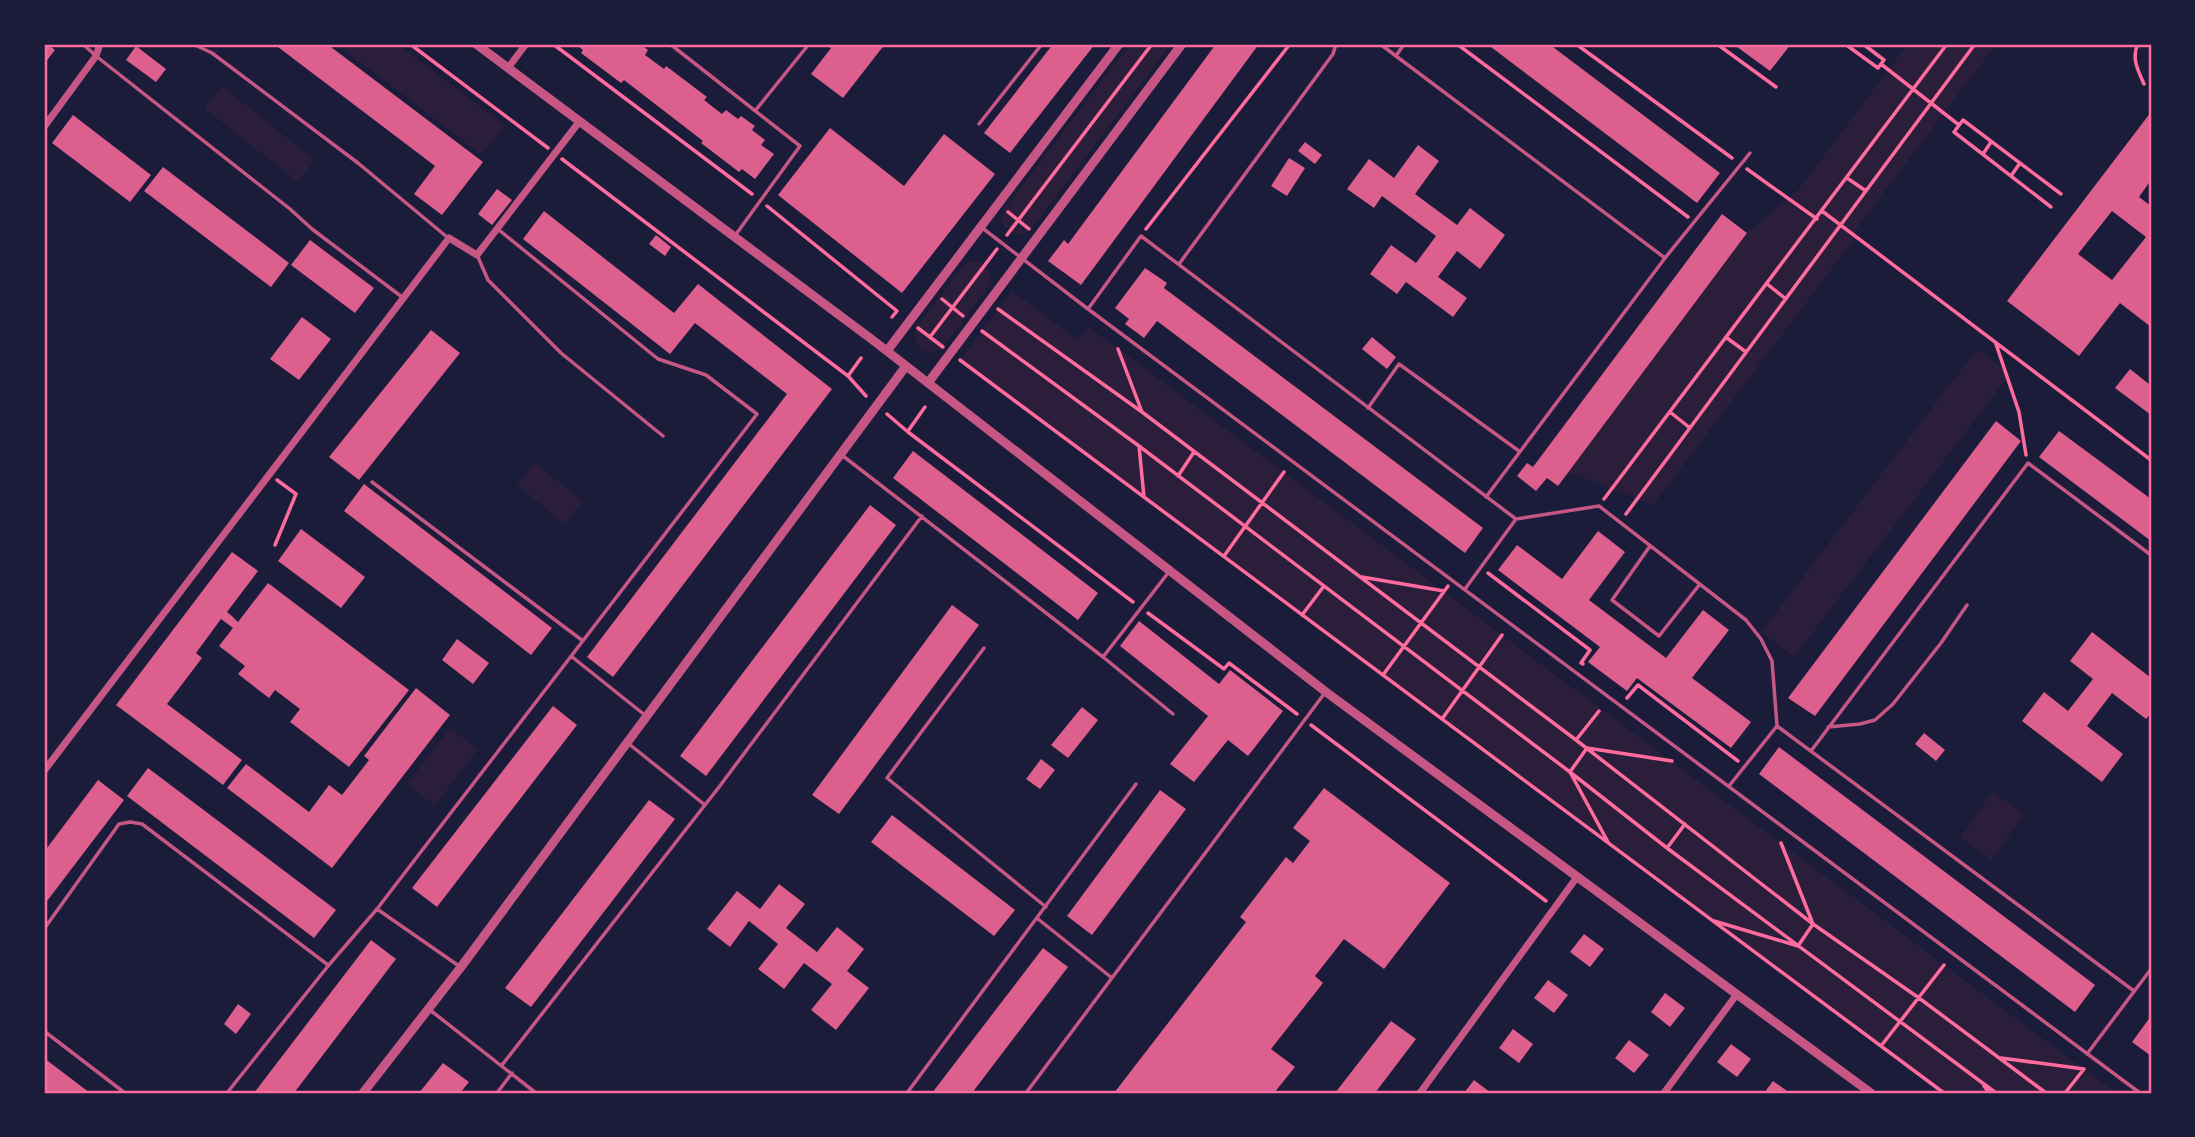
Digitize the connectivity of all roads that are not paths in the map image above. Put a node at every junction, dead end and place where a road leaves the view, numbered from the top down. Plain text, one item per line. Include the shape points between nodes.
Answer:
1 (83, 44) edge
2 (100, 44) edge
3 (193, 44) edge
4 (475, 44) edge
5 (526, 44) edge
6 (670, 44) edge
7 (809, 44) edge
8 (1042, 44) edge
9 (1119, 44) edge
10 (1182, 44) edge
11 (1336, 44) edge
12 (1380, 44) edge
13 (1404, 44) edge
14 (96, 56) junction
15 (1396, 56) junction
16 (508, 68) junction
17 (755, 111) junction
18 (579, 122) junction
19 (979, 124) dead end
20 (44, 127) edge
21 (1750, 153) dead end
22 (981, 227) junction
23 (497, 229) junction
24 (734, 237) junction
25 (449, 239) junction
26 (477, 255) junction
27 (1021, 258) junction
28 (1665, 258) junction
29 (1179, 264) junction
30 (404, 299) junction
31 (1088, 309) junction
32 (887, 351) junction
33 (906, 366) junction
34 (928, 383) junction
35 (1368, 408) junction
36 (663, 436) dead end
37 (1519, 451) junction
38 (841, 454) junction
39 (372, 481) dead end
40 (1486, 497) junction
41 (922, 516) junction
42 (1516, 519) junction
43 (1650, 546) junction
44 (2151, 555) edge
45 (1170, 571) junction
46 (1700, 584) junction
47 (1465, 589) junction
48 (1967, 605) dead end
49 (583, 641) junction
50 (984, 648) dead end
51 (571, 656) junction
52 (1103, 657) junction
53 (1326, 692) junction
54 (1173, 714) dead end
55 (647, 716) junction
56 (1777, 726) junction
57 (1828, 727) junction
58 (627, 743) junction
59 (1811, 751) junction
60 (44, 771) edge
61 (1136, 784) dead end
62 (1729, 786) junction
63 (705, 805) junction
64 (1577, 877) junction
65 (1046, 907) junction
66 (377, 909) junction
67 (1038, 919) junction
68 (44, 929) edge
69 (328, 966) junction
70 (461, 967) junction
71 (2151, 969) edge
72 (1112, 978) junction
73 (2134, 991) junction
74 (1737, 994) junction
75 (428, 1009) junction
76 (44, 1031) edge
77 (2087, 1054) junction
78 (502, 1065) junction
79 (512, 1073) junction
80 (125, 1093) edge
81 (227, 1093) edge
82 (363, 1093) edge
83 (497, 1093) edge
84 (536, 1093) edge
85 (907, 1093) edge
86 (1026, 1093) edge
87 (1420, 1093) edge
88 (1664, 1093) edge
89 (1871, 1093) edge
90 (2140, 1093) edge

1 - 14 lane
2 - 14 street
3 - 25 lane via 212,53 358,163
4 - 16 street
5 - 16 street
6 - 17 lane
7 - 17 lane
8 - 19 lane
9 - 22 street
10 - 27 street
11 - 29 lane
12 - 15 lane
13 - 15 lane
14 - 20 street
14 - 30 lane
15 - 28 lane
16 - 18 street
17 - 24 lane via 800,146
18 - 23 street
18 - 24 street
21 - 28 lane
22 - 27 lane
22 - 32 street
23 - 26 street
23 - 49 lane via 658,359 706,375 757,414
24 - 32 street
25 - 26 street
25 - 30 street
26 - 36 lane via 488,280 561,352
27 - 31 lane
27 - 34 street
28 - 37 lane
29 - 31 lane via 1141,236
29 - 35 lane
30 - 60 street
31 - 47 lane
32 - 33 street
33 - 34 street
33 - 38 street
34 - 45 street
35 - 37 lane via 1399,364
35 - 40 lane
37 - 40 lane
38 - 41 lane
38 - 55 street
39 - 49 lane
40 - 42 lane
41 - 52 lane
41 - 63 lane
42 - 43 lane via 1599,506
42 - 47 lane
43 - 46 lane
43 - 46 lane via 1612,600 1659,636
44 - 57 lane via 2028,463
45 - 52 lane
45 - 53 street
46 - 56 lane via 1746,620 1761,639 1772,661
47 - 62 lane
48 - 57 lane via 1893,704 1875,720
49 - 51 lane
50 - 65 lane via 887,778
51 - 55 lane
51 - 66 lane
52 - 54 lane
53 - 64 street
53 - 72 lane
55 - 58 street
56 - 59 lane
56 - 62 lane
57 - 59 lane
58 - 63 lane
58 - 70 street
59 - 73 lane
61 - 65 lane
62 - 77 lane
63 - 78 lane
64 - 74 street
64 - 87 street
65 - 67 lane
66 - 69 lane
66 - 70 lane
67 - 72 lane
67 - 85 lane
68 - 69 lane via 118,824 130,822 142,824
69 - 81 lane
70 - 75 street
71 - 73 lane
72 - 86 lane
73 - 77 lane
74 - 88 street
74 - 89 street
75 - 78 lane
75 - 82 street
76 - 80 lane
77 - 90 lane
78 - 79 lane
79 - 83 lane
79 - 84 lane

